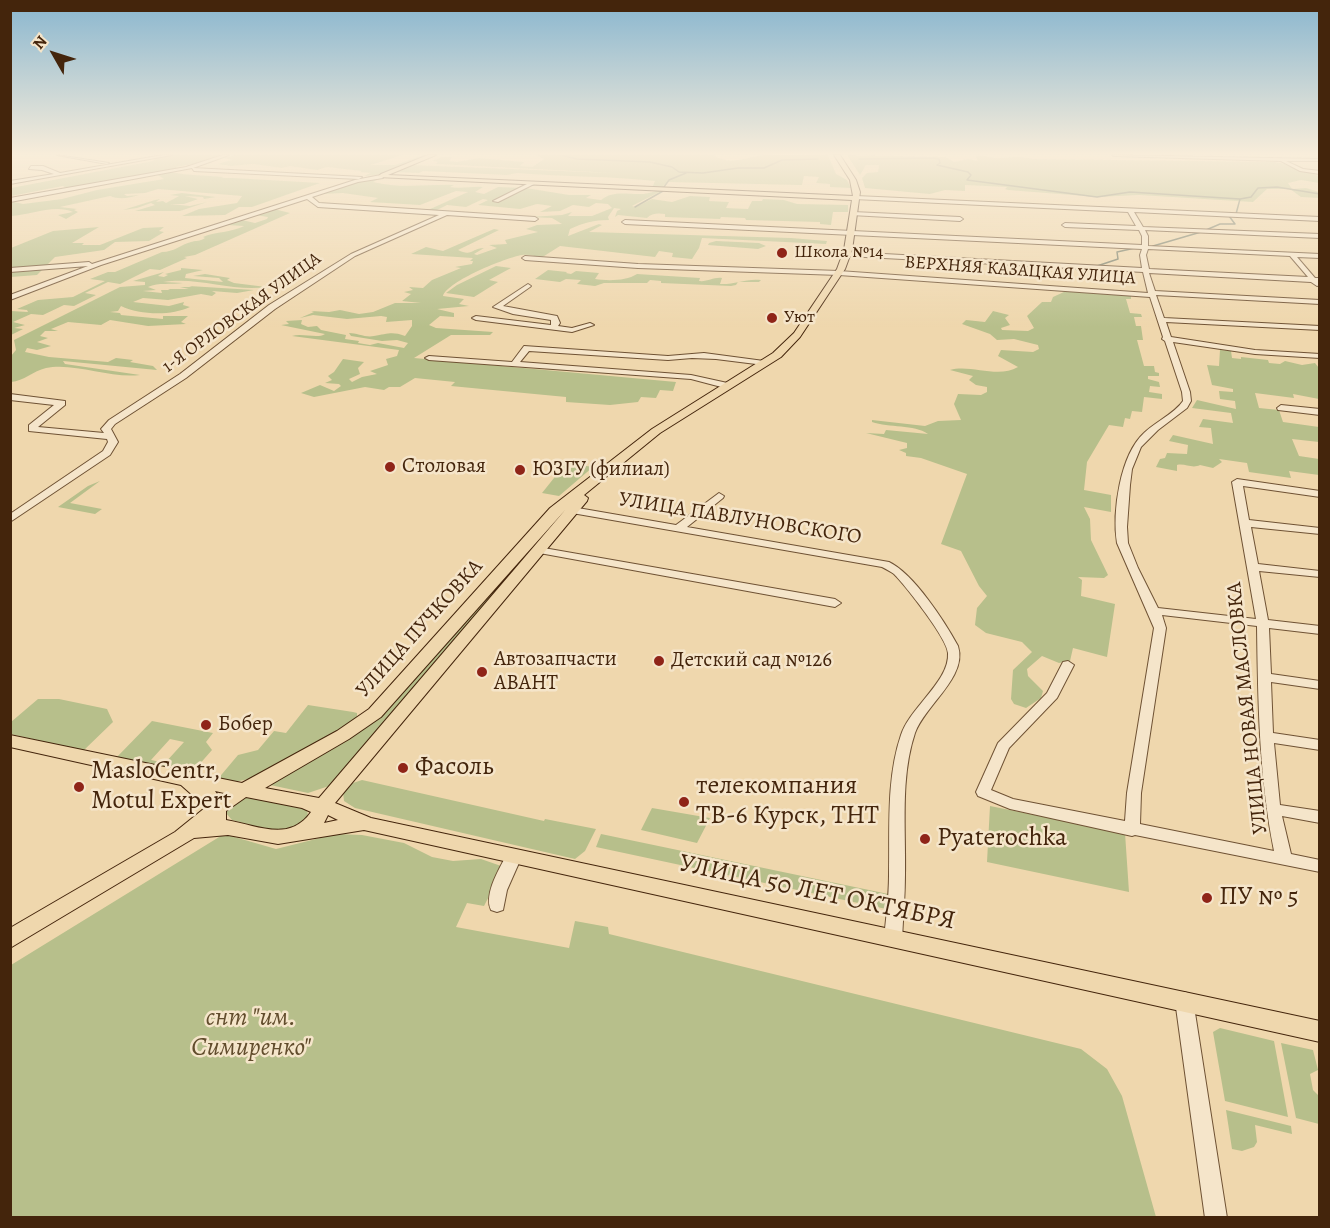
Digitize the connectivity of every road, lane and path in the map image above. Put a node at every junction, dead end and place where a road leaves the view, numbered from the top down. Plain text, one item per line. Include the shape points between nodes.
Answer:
1 (260, 212) edge
2 (421, 212) edge
3 (963, 212) edge
4 (1131, 212) edge
5 (1179, 212) edge
6 (445, 214) junction
7 (853, 214) joint
8 (535, 219) dead end
9 (960, 219) junction
10 (1320, 219) edge
11 (625, 222) dead end
12 (1141, 229) junction
13 (851, 233) junction
14 (1320, 236) edge
15 (963, 238) junction
16 (1072, 244) junction
17 (1145, 250) junction
18 (847, 254) junction
19 (1292, 255) junction
20 (1320, 256) edge
21 (525, 258) dead end
22 (99, 264) junction
23 (10, 270) edge
24 (1145, 272) junction
25 (1154, 272) junction
26 (838, 273) junction
27 (1317, 280) edge
28 (528, 286) dead end
29 (1320, 287) edge
30 (1152, 294) junction
31 (10, 298) edge
32 (1320, 302) edge
33 (476, 318) dead end
34 (1162, 320) junction
35 (590, 325) dead end
36 (1320, 328) edge
37 (552, 329) junction
38 (534, 338) junction
39 (1166, 339) junction
40 (1320, 356) edge
41 (429, 358) dead end
42 (764, 363) junction
43 (514, 364) junction
44 (729, 386) junction
45 (10, 397) edge
46 (1281, 408) dead end
47 (1320, 412) edge
48 (112, 437) junction
49 (1320, 494) edge
50 (719, 496) dead end
51 (570, 506) junction
52 (10, 519) edge
53 (1244, 524) junction
54 (677, 529) junction
55 (1320, 531) edge
56 (538, 550) junction
57 (1253, 567) junction
58 (501, 571) junction
59 (517, 574) junction
60 (1320, 574) edge
61 (835, 603) dead end
62 (1155, 611) junction
63 (1263, 624) junction
64 (1320, 630) edge
65 (1068, 665) dead end
66 (1265, 677) junction
67 (1320, 685) edge
68 (1266, 737) junction
69 (10, 741) edge
70 (1320, 745) edge
71 (173, 777) junction
72 (248, 789) junction
73 (315, 809) junction
74 (1273, 809) junction
75 (1320, 817) edge
76 (222, 818) junction
77 (367, 824) junction
78 (1132, 830) junction
79 (298, 835) junction
80 (514, 856) junction
81 (1284, 860) junction
82 (1320, 866) edge
83 (497, 905) dead end
84 (10, 939) edge
85 (893, 939) junction
86 (1184, 1000) junction
87 (1320, 1032) edge
88 (1216, 1218) edge

1 - 22 street
2 - 6 street
3 - 9 street
4 - 12 street
5 - 10 street
6 - 8 street
6 - 48 street, 1-Я ОРЛОВСКАЯ УЛИЦА via 353,255 272,307 183,376 112,422 106,429
7 - 9 street
7 - 13 main road, УЛИЦА ПУЧКОВКА
9 - 15 street
11 - 13 street
12 - 14 street
12 - 16 street via 1064,222
12 - 17 street
13 - 15 street
13 - 18 main road, УЛИЦА ПУЧКОВКА
15 - 16 street
16 - 17 street
17 - 19 street
17 - 24 street
17 - 25 street
18 - 24 street
18 - 26 main road, УЛИЦА ПУЧКОВКА
19 - 20 street
19 - 27 street
21 - 26 street, ВЕРХНЯЯ КАЗАЦКАЯ УЛИЦА
22 - 23 street
22 - 31 street
24 - 25 street
24 - 30 street
25 - 27 street
26 - 30 street, ВЕРХНЯЯ КАЗАЦКАЯ УЛИЦА
26 - 42 main road, УЛИЦА ПУЧКОВКА via 797,335
27 - 29 street
28 - 37 street via 497,307 554,318 557,320
30 - 32 street, ВЕРХНЯЯ КАЗАЦКАЯ УЛИЦА
30 - 34 street
33 - 38 street
34 - 36 street
34 - 39 street
35 - 37 street via 575,330
37 - 38 street
38 - 42 street via 668,358 689,355
38 - 43 street
39 - 40 street via 1255,352
39 - 62 street via 1187,401 1136,445 1127,466 1120,532 1136,577
41 - 43 street
42 - 44 main road, УЛИЦА ПУЧКОВКА
43 - 44 street via 691,378
44 - 51 main road, УЛИЦА ПУЧКОВКА via 656,432 604,472
45 - 48 street via 62,403 32,429
46 - 47 street
48 - 52 street, 1-Я ОРЛОВСКАЯ УЛИЦА via 112,445 101,459
49 - 53 street, УЛИЦА НОВАЯ МАСЛОВКА via 1237,482
50 - 54 street
51 - 54 street, УЛИЦА ПАВЛУНОВСКОГО
51 - 56 main road, УЛИЦА ПУЧКОВКА
51 - 58 main road, УЛИЦА ПУЧКОВКА
53 - 55 street
53 - 57 street, УЛИЦА НОВАЯ МАСЛОВКА
54 - 85 street, УЛИЦА ПАВЛУНОВСКОГО via 885,564 899,573 955,649 949,674 915,716 907,737 898,798
56 - 59 main road, УЛИЦА ПУЧКОВКА
56 - 61 street
57 - 60 street
57 - 63 street, УЛИЦА НОВАЯ МАСЛОВКА
58 - 59 main road
58 - 72 main road, УЛИЦА ПУЧКОВКА via 375,713
59 - 73 main road, УЛИЦА ПУЧКОВКА
62 - 63 street
62 - 78 street via 1160,628 1158,649 1134,793
63 - 64 street
63 - 66 street, УЛИЦА НОВАЯ МАСЛОВКА
65 - 78 street via 1052,694 1003,747 983,792 1010,804
66 - 67 street
66 - 68 street, УЛИЦА НОВАЯ МАСЛОВКА
68 - 70 street
68 - 74 street, УЛИЦА НОВАЯ МАСЛОВКА
69 - 71 main road
71 - 72 main road
71 - 76 main road via 202,790
72 - 73 main road, УЛИЦА 50 ЛЕТ ОКТЯБРЯ
72 - 76 main road, УЛИЦА ПУЧКОВКА via 229,798
73 - 77 main road, УЛИЦА 50 ЛЕТ ОКТЯБРЯ
73 - 79 main road, УЛИЦА ПУЧКОВКА
74 - 75 street
74 - 81 street, УЛИЦА НОВАЯ МАСЛОВКА
76 - 79 main road via 276,837
76 - 84 main road via 182,837
77 - 79 main road via 334,826
77 - 80 main road, УЛИЦА 50 ЛЕТ ОКТЯБРЯ
78 - 81 street
80 - 83 street via 499,890
80 - 85 main road, УЛИЦА 50 ЛЕТ ОКТЯБРЯ
81 - 82 street
85 - 86 main road, УЛИЦА 50 ЛЕТ ОКТЯБРЯ
86 - 87 main road, УЛИЦА 50 ЛЕТ ОКТЯБРЯ
86 - 88 street

